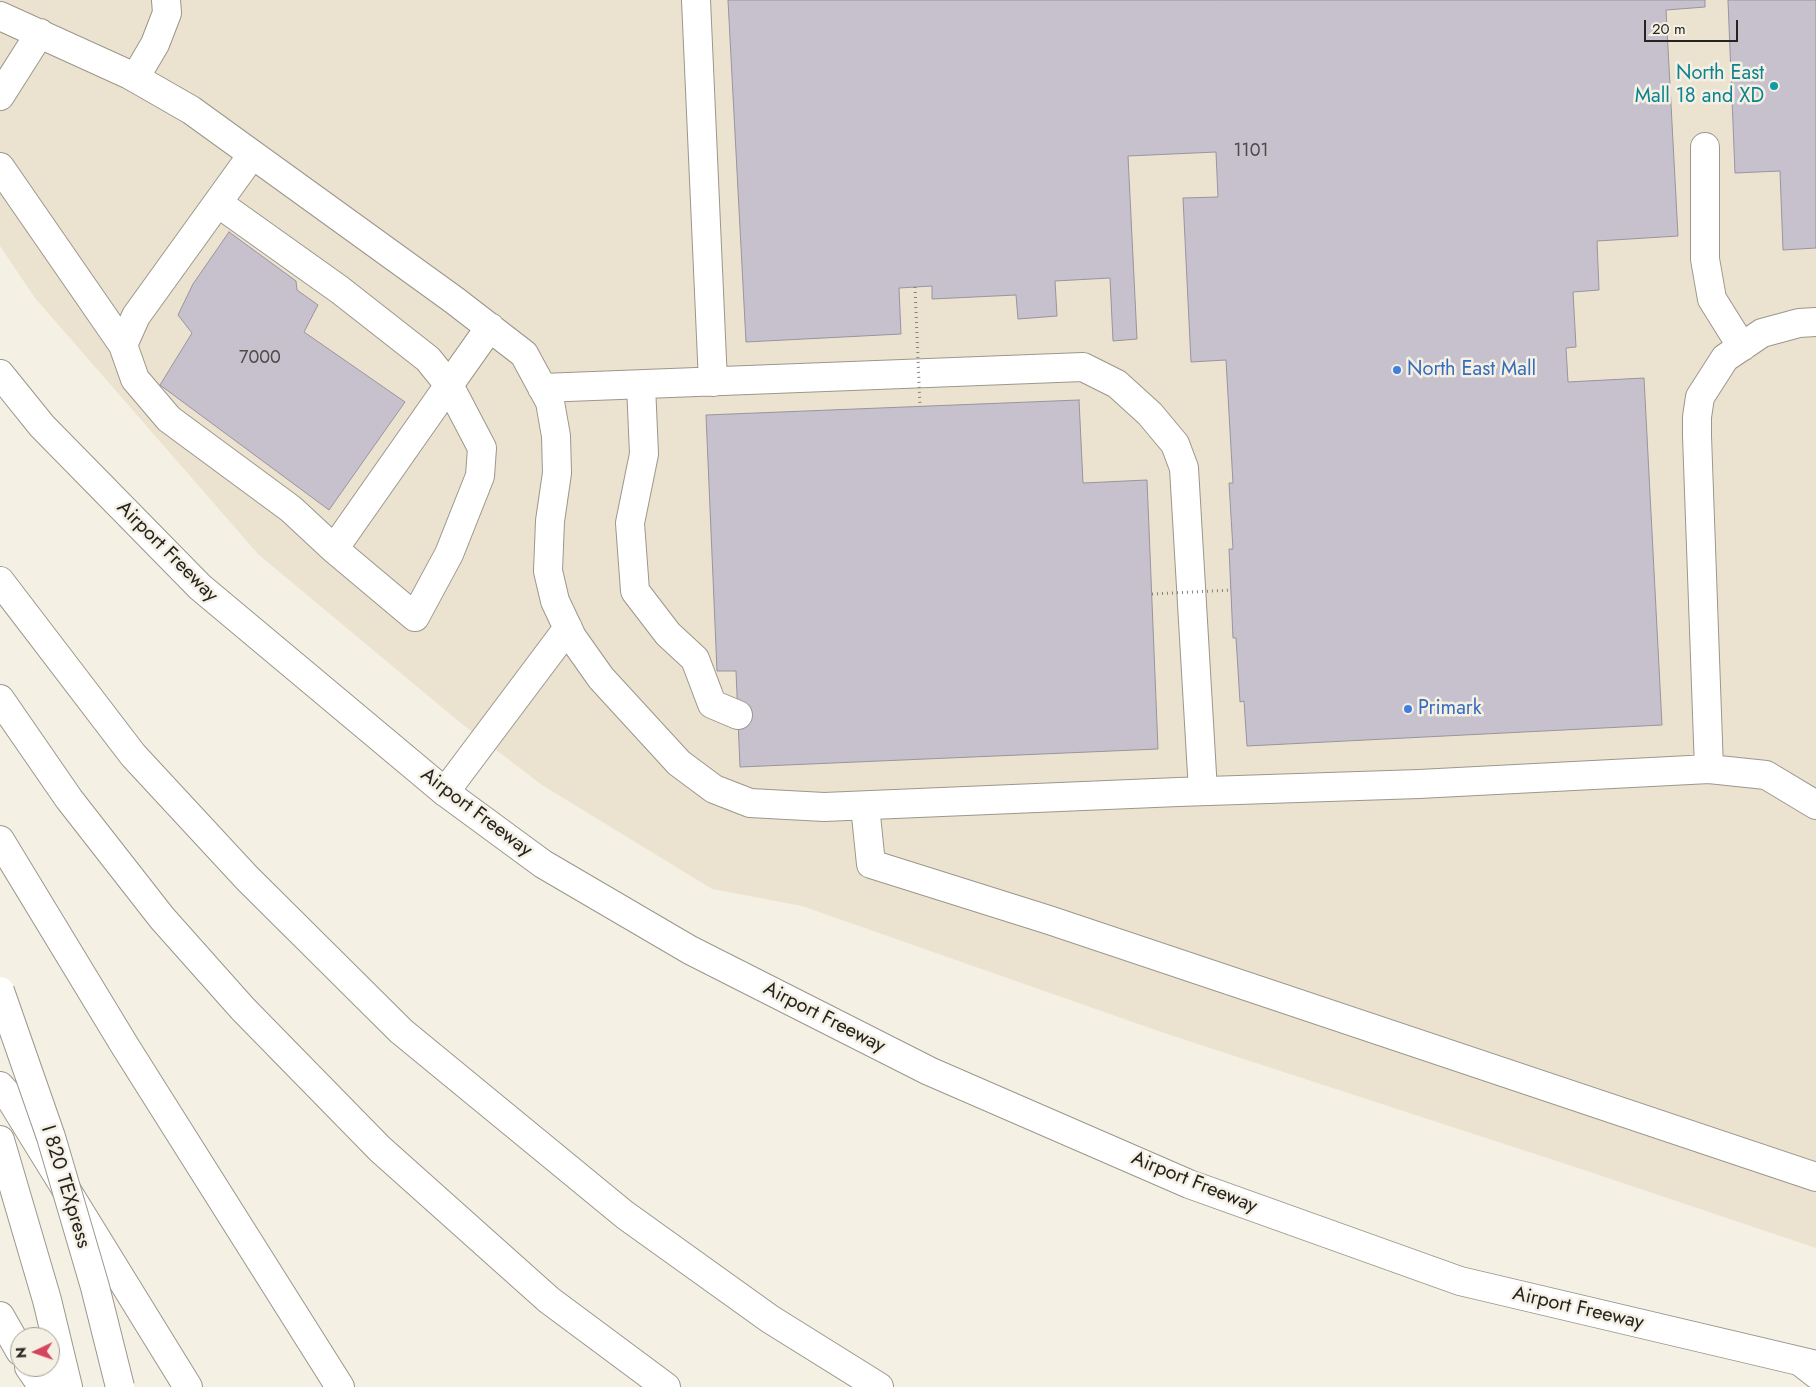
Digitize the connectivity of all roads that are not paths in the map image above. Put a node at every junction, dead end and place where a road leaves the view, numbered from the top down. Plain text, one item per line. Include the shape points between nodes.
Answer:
1 (166, 0) edge
2 (696, 0) edge
3 (0, 16) edge
4 (40, 33) junction
5 (135, 78) junction
6 (0, 96) edge
7 (1705, 147) dead end
8 (252, 155) junction
9 (0, 167) edge
10 (218, 203) junction
11 (1816, 322) edge
12 (490, 327) junction
13 (123, 345) junction
14 (1742, 347) junction
15 (0, 374) edge
16 (713, 382) junction
17 (449, 385) junction
18 (642, 385) junction
19 (542, 388) junction
20 (334, 549) junction
21 (0, 581) edge
22 (568, 628) junction
23 (0, 699) edge
24 (738, 715) dead end
25 (1709, 769) junction
26 (1204, 791) junction
27 (445, 792) junction
28 (1816, 805) edge
29 (865, 806) junction
30 (0, 840) edge
31 (0, 991) edge
32 (0, 1086) edge
33 (0, 1140) edge
34 (1816, 1177) edge
35 (0, 1316) edge
36 (10, 1334) edge
37 (1811, 1367) edge
38 (68, 1387) edge
39 (120, 1387) edge
40 (188, 1387) edge
41 (340, 1387) edge
42 (666, 1387) edge
43 (879, 1387) edge

1 - 5 main road via 167,13 155,44
2 - 16 main road
3 - 4 main road
4 - 5 main road
4 - 6 main road
5 - 8 main road via 191,110
7 - 14 main road via 1705,259 1712,299
8 - 10 main road
8 - 12 main road
9 - 13 main road
10 - 13 main road via 136,316
10 - 17 main road via 340,290 420,353
11 - 14 main road via 1762,333
12 - 17 main road
12 - 19 main road via 524,354
13 - 20 main road via 135,379 170,419 291,509
14 - 25 main road via 1725,358 1700,397 1697,417
15 - 27 main road, Airport Freeway via 42,426 200,587
16 - 18 main road
16 - 26 main road via 1083,367 1117,384 1150,414 1175,444 1184,468
17 - 20 main road
17 - 20 main road via 482,448 480,476 450,554 415,617
18 - 19 main road
18 - 24 main road via 644,454 630,523 635,591 668,634 695,659 712,704
19 - 22 main road via 550,402 556,436 557,473 550,521 548,571
21 - 43 main road via 133,755 247,878 401,1031 626,1215 770,1319
22 - 27 main road
22 - 29 main road via 602,678 680,763 714,789 750,803 775,806
23 - 42 main road via 69,799 151,903 250,1016 380,1149 549,1300
25 - 26 main road
25 - 28 main road via 1766,775
26 - 29 main road
27 - 37 main road, Airport Freeway via 543,864 690,950 929,1071 1189,1184 1460,1281
29 - 34 main road via 871,864 1059,923
30 - 41 main road
31 - 39 main road, I 820 TEXpress, bridge via 51,1137 95,1287
32 - 40 main road
33 - 38 main road via 47,1300
35 - 36 main road

